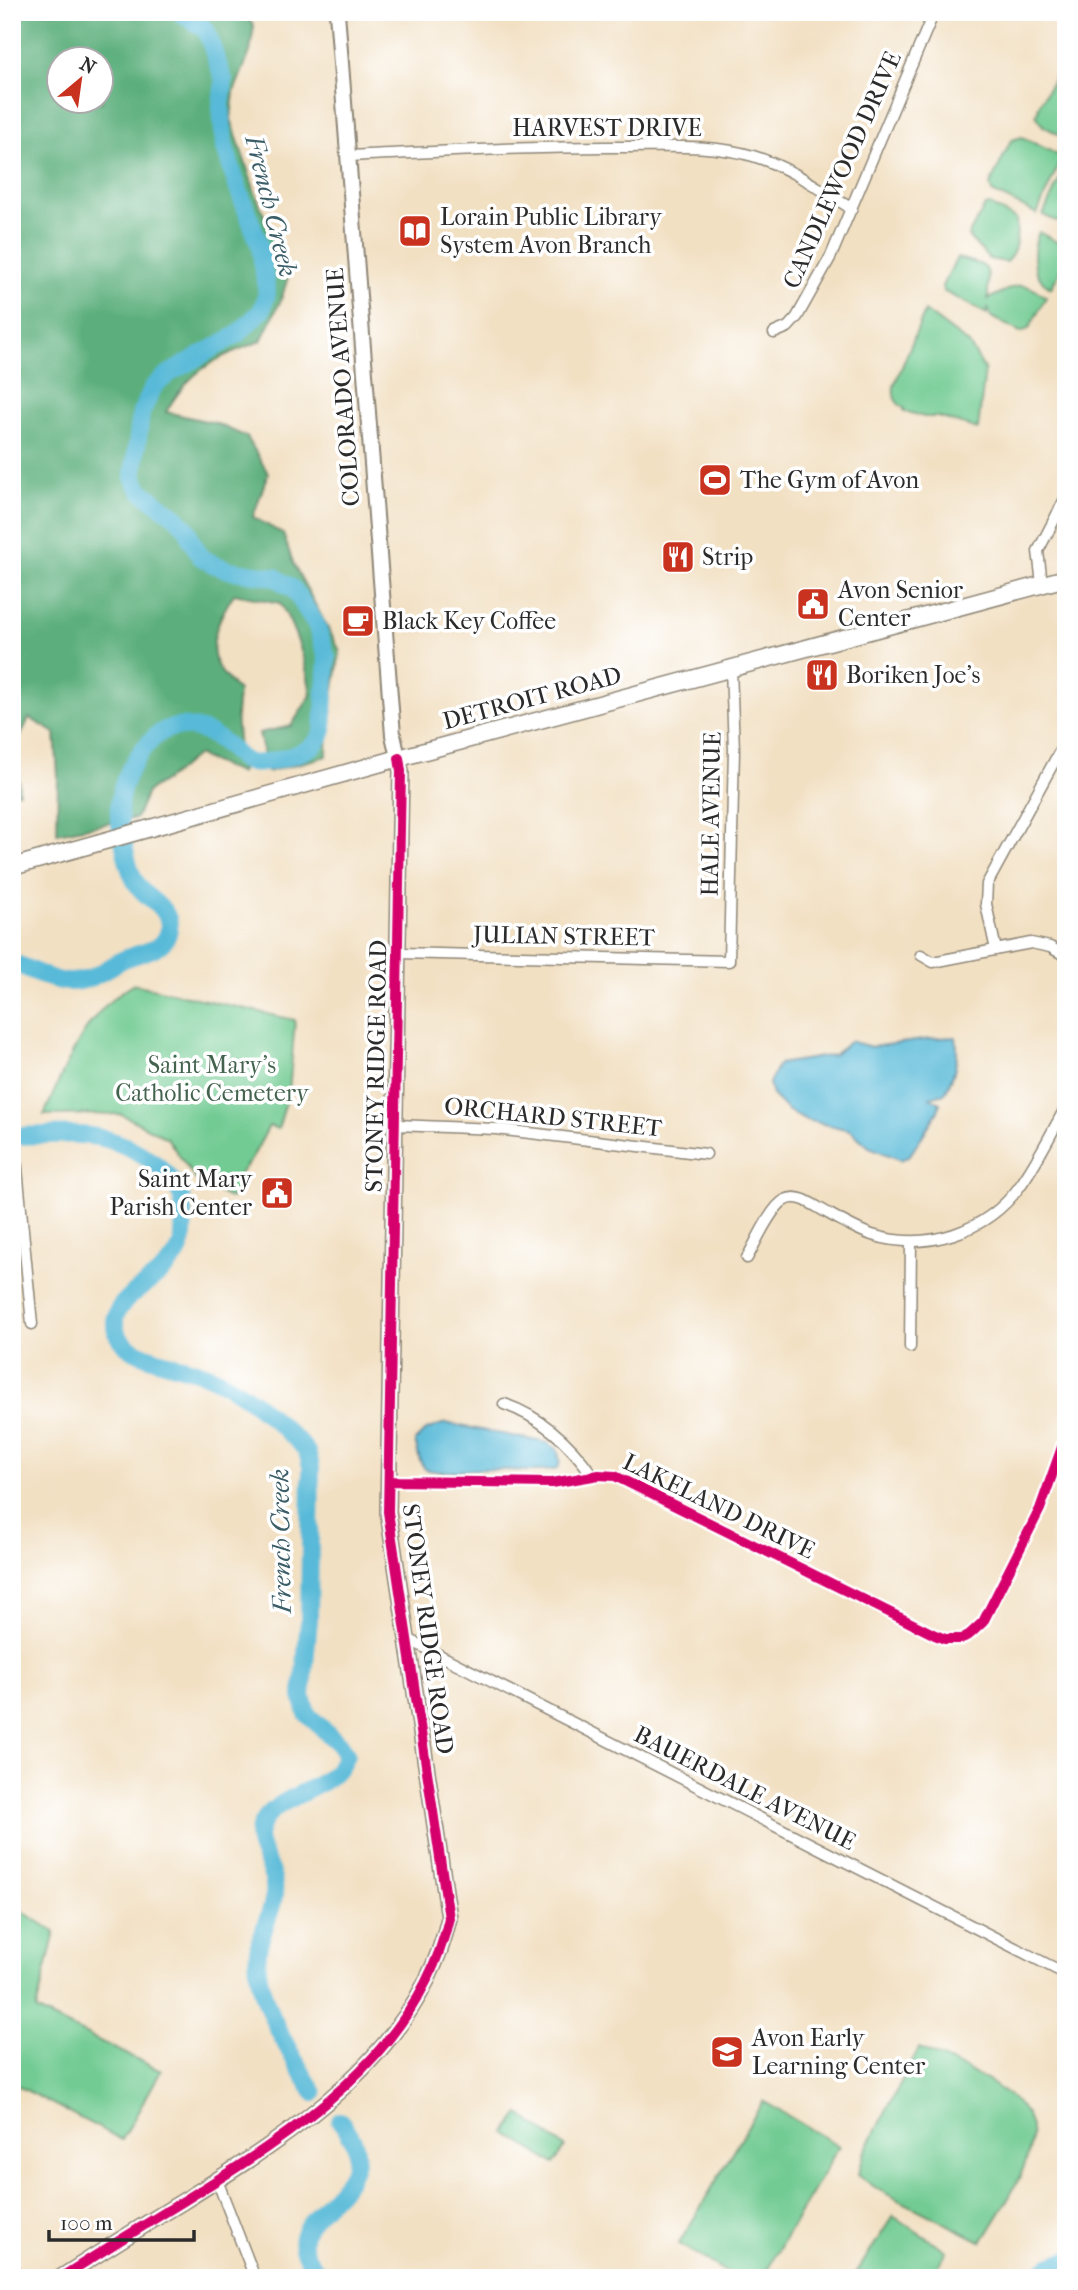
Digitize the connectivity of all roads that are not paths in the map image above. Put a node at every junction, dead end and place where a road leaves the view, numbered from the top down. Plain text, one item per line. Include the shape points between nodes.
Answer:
1 (337, 12) edge
2 (934, 12) edge
3 (348, 156) junction
4 (852, 209) junction
5 (774, 333) dead end
6 (1066, 497) edge
7 (1066, 578) edge
8 (1042, 584) junction
9 (731, 668) junction
10 (1066, 740) edge
11 (399, 758) junction
12 (12, 867) edge
13 (996, 950) junction
14 (399, 953) junction
15 (920, 955) dead end
16 (1066, 956) edge
17 (729, 961) joint
18 (1066, 1107) edge
19 (396, 1125) junction
20 (15, 1147) dead end
21 (706, 1154) dead end
22 (17, 1222) edge
23 (911, 1241) junction
24 (747, 1258) dead end
25 (32, 1324) dead end
26 (910, 1347) dead end
27 (504, 1404) dead end
28 (1066, 1436) edge
29 (593, 1476) junction
30 (389, 1480) junction
31 (406, 1638) junction
32 (1066, 1974) edge
33 (217, 2180) junction
34 (12, 2267) edge
35 (19, 2278) edge
36 (60, 2278) edge
37 (255, 2278) edge

1 - 3 street, COLORADO AVENUE
2 - 4 street, CANDLEWOOD DRIVE
3 - 4 street, HARVEST DRIVE via 572,147 718,149 774,164
3 - 11 street, COLORADO AVENUE
4 - 5 street, CANDLEWOOD DRIVE via 803,307 788,327
6 - 8 street via 1038,551
7 - 8 main road, DETROIT ROAD
8 - 9 main road, DETROIT ROAD
9 - 11 main road, DETROIT ROAD
9 - 17 street, HALE AVENUE via 734,750
10 - 13 street via 987,884 986,904
11 - 12 main road, DETROIT ROAD
11 - 14 street, STONEY RIDGE ROAD
13 - 15 street via 933,962
13 - 16 street via 1031,943
14 - 17 street, JULIAN STREET
14 - 19 street, STONEY RIDGE ROAD
18 - 23 street via 1020,1186 997,1211 957,1234
19 - 21 street, ORCHARD STREET via 496,1129
19 - 30 street, STONEY RIDGE ROAD
20 - 22 street
22 - 25 street
23 - 24 street via 870,1234 796,1198 777,1206
23 - 26 street
27 - 29 street, LAKELAND DRIVE via 527,1414 571,1446
28 - 29 street, LAKELAND DRIVE via 1043,1503 983,1622 966,1637 950,1640 624,1478
29 - 30 street, LAKELAND DRIVE via 552,1483
30 - 31 street, STONEY RIDGE ROAD via 388,1512
31 - 32 street, BAUERDALE AVENUE
31 - 33 street, STONEY RIDGE ROAD via 449,1918 444,1938 426,1983 371,2062 325,2104
33 - 36 street, STONEY RIDGE ROAD
33 - 37 street
34 - 35 street

